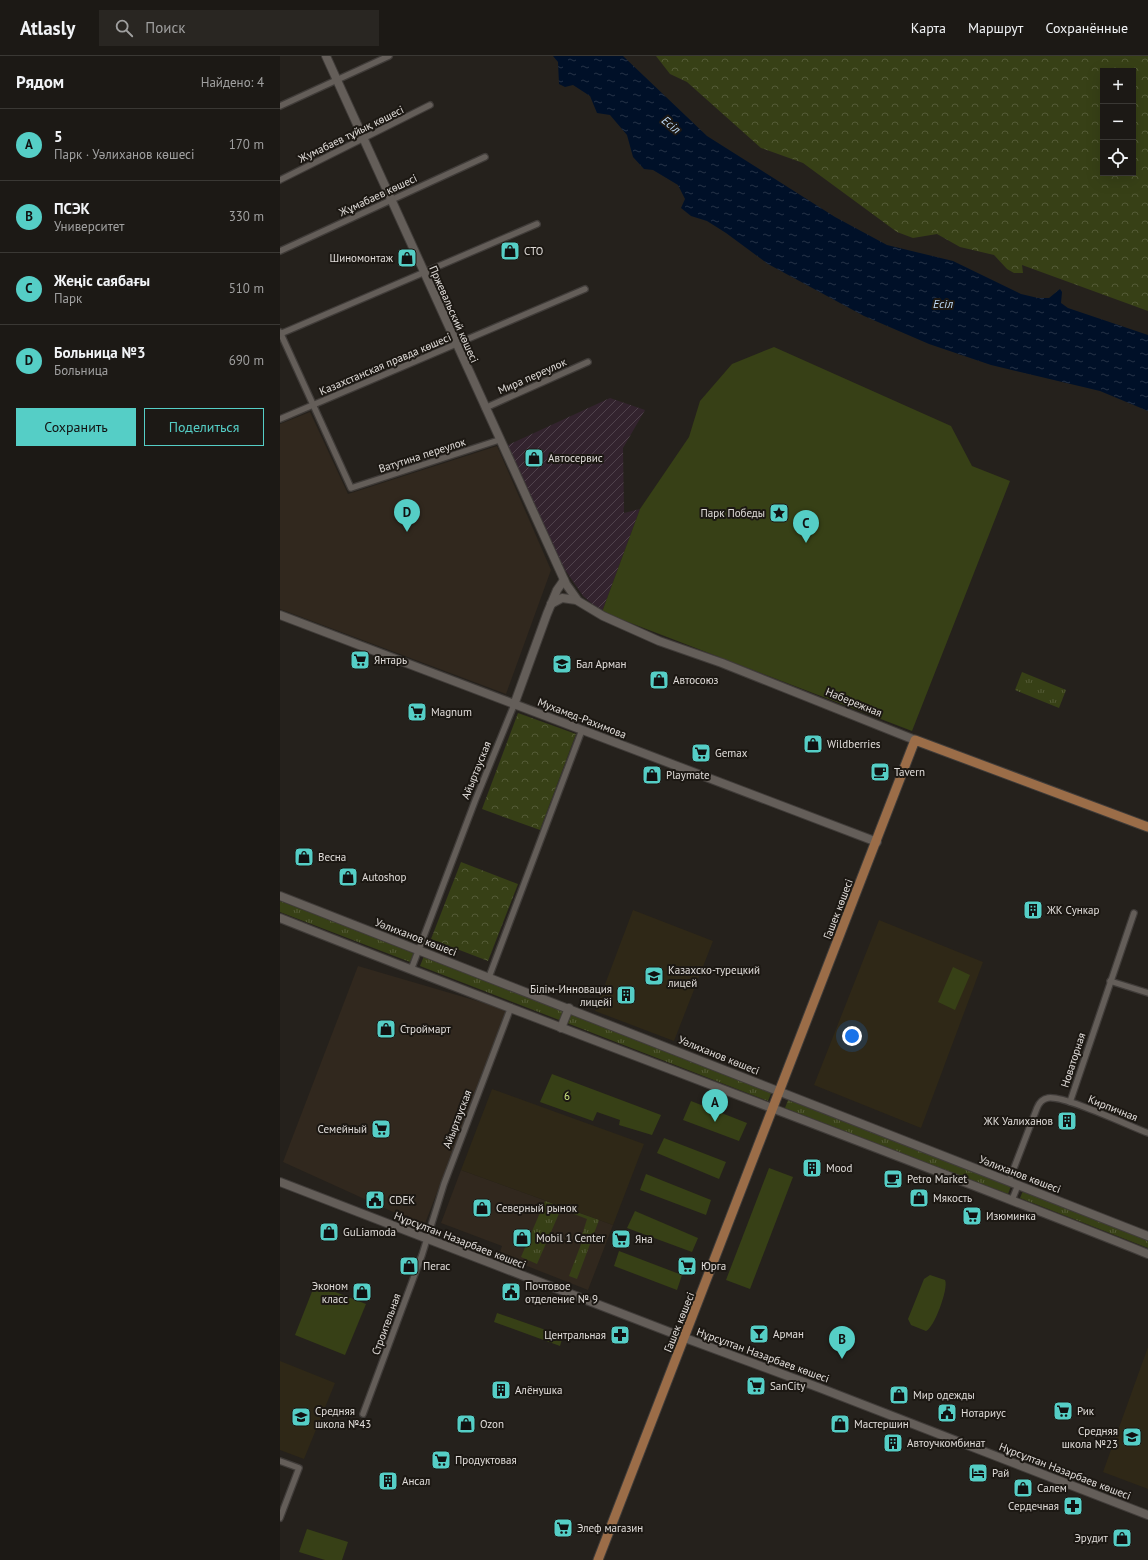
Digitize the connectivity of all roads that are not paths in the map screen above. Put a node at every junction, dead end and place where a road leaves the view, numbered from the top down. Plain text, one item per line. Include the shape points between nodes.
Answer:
1 (326, 56) edge
2 (389, 56) edge
3 (337, 80) junction
4 (430, 105) dead end
5 (280, 106) edge
6 (364, 138) junction
7 (485, 157) dead end
8 (280, 180) edge
9 (392, 200) junction
10 (537, 224) dead end
11 (280, 251) edge
12 (424, 273) junction
13 (585, 289) dead end
14 (280, 334) edge
15 (456, 344) junction
16 (588, 362) dead end
17 (313, 405) junction
18 (485, 408) junction
19 (280, 419) edge
20 (499, 440) junction
21 (564, 580) junction
22 (578, 601) junction
23 (551, 604) junction
24 (280, 615) edge
25 (514, 705) junction
26 (582, 730) junction
27 (915, 740) junction
28 (1148, 827) edge
29 (876, 842) junction
30 (280, 896) edge
31 (1134, 913) dead end
32 (280, 918) edge
33 (419, 950) junction
34 (411, 970) junction
35 (489, 977) junction
36 (1110, 981) junction
37 (1148, 993) edge
38 (511, 1007) junction
39 (569, 1008) junction
40 (561, 1028) junction
41 (782, 1089) junction
42 (1070, 1102) junction
43 (774, 1109) junction
44 (1148, 1133) edge
45 (1009, 1181) junction
46 (280, 1182) edge
47 (1018, 1185) junction
48 (1012, 1200) junction
49 (1148, 1236) edge
50 (426, 1239) junction
51 (1148, 1254) edge
52 (685, 1338) junction
53 (364, 1414) dead end
54 (280, 1461) edge
55 (1148, 1515) edge
56 (280, 1518) edge
57 (598, 1560) edge

1 - 3 main road, Пржевальский көшесі
2 - 3 street
3 - 5 street
3 - 6 main road, Пржевальский көшесі
4 - 6 street, Жумабаев тұйық көшесі
6 - 8 street, Жумабаев тұйық көшесі
6 - 9 main road, Пржевальский көшесі
7 - 9 street, Жұмабаев көшесі
9 - 11 street, Жұмабаев көшесі
9 - 12 main road, Пржевальский көшесі
10 - 12 street
12 - 14 street
12 - 15 main road, Пржевальский көшесі
13 - 15 street, Казахстанская правда көшесі
14 - 17 street
15 - 17 street, Казахстанская правда көшесі
15 - 18 main road, Пржевальский көшесі
16 - 18 street, Мира переулок
17 - 19 street, Казахстанская правда көшесі
17 - 20 street, Ватутина переулок via 351,488
18 - 20 main road, Пржевальский көшесі
20 - 21 main road, Пржевальский көшесі
21 - 22 main road, Набережная
21 - 23 main road, Айыртауская
22 - 23 main road via 565,597
22 - 27 main road, Набережная via 603,616 659,641 722,663
23 - 25 main road, Айыртауская
24 - 25 main road, Мухамед-Рахимова
25 - 26 main road, Мухамед-Рахимова
25 - 33 street, Айыртауская
26 - 29 main road, Мухамед-Рахимова
26 - 35 street
27 - 28 main road, Набережная
27 - 29 main road, Гашек көшесі
29 - 41 main road, Гашек көшесі
30 - 33 main road, Уәлиханов көшесі
31 - 36 street, Новаторная
32 - 34 main road
33 - 34 street, Айыртауская
33 - 35 main road, Уәлиханов көшесі
34 - 38 main road
35 - 39 main road, Уәлиханов көшесі
36 - 37 street
36 - 42 street, Новаторная
38 - 40 main road
38 - 50 street, Айыртауская via 444,1184
39 - 40 main road
39 - 41 main road, Уәлиханов көшесі
40 - 43 main road
41 - 43 main road, Гашек көшесі
41 - 45 main road, Уәлиханов көшесі
42 - 44 street, Кирпичная
42 - 45 street, Новаторная via 1050,1098 1039,1105
43 - 48 main road
43 - 52 main road, Гашек көшесі
45 - 47 main road, Уәлиханов көшесі
46 - 50 main road, Нұрсұлтан Назарбаев көшесі
47 - 48 street
47 - 49 main road, Уәлиханов көшесі
48 - 51 main road
50 - 52 main road, Нұрсұлтан Назарбаев көшесі
50 - 53 street, Строительная
52 - 55 main road, Нұрсұлтан Назарбаев көшесі
52 - 57 main road, Гашек көшесі
54 - 56 street via 299,1468

